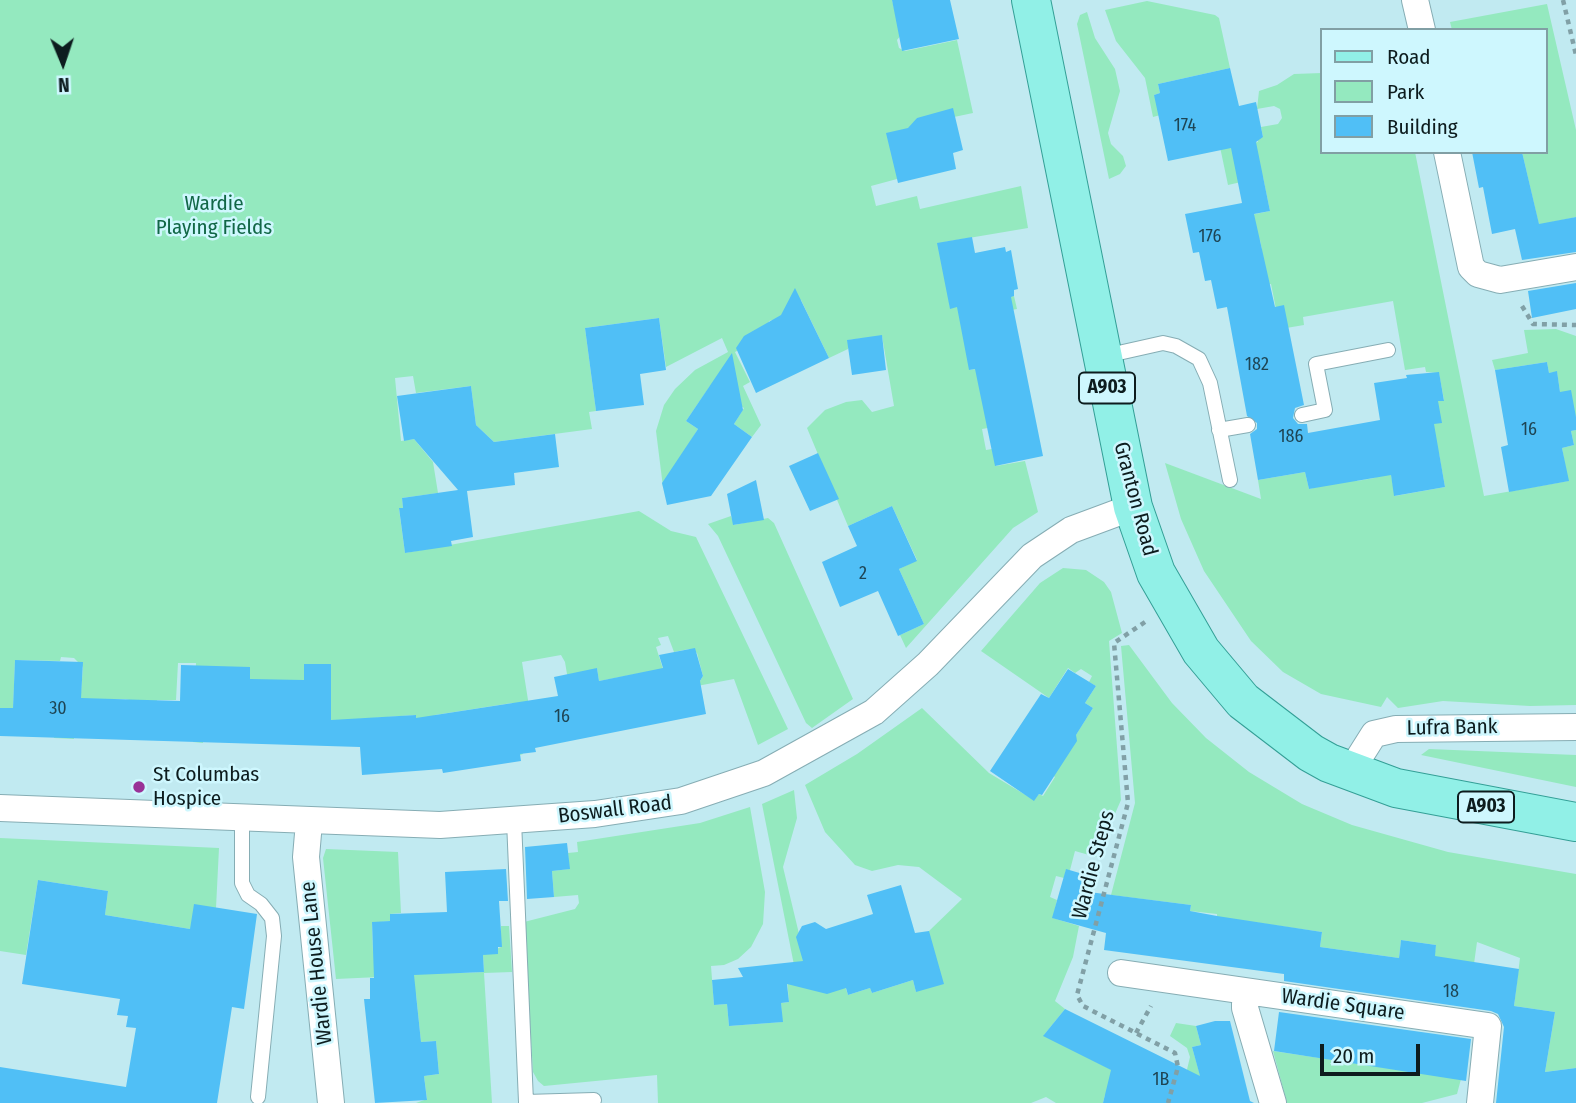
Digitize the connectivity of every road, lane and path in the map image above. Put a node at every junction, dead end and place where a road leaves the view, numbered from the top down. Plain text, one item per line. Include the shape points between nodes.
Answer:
1 (1031, 0) edge
2 (1415, 0) edge
3 (1563, 0) edge
4 (1422, 28) edge
5 (1576, 55) edge
6 (1447, 154) edge
7 (1576, 267) edge
8 (1517, 278) junction
9 (1576, 325) edge
10 (1388, 350) dead end
11 (1101, 357) junction
12 (1302, 415) dead end
13 (1248, 425) dead end
14 (1219, 430) junction
15 (1230, 480) dead end
16 (1133, 507) junction
17 (1171, 602) junction
18 (1576, 727) edge
19 (1350, 772) junction
20 (0, 808) edge
21 (242, 819) junction
22 (514, 821) junction
23 (309, 822) junction
24 (1576, 822) edge
25 (1121, 974) dead end
26 (1245, 992) junction
27 (258, 1097) dead end
28 (594, 1100) dead end
29 (331, 1103) edge
30 (1168, 1103) edge
31 (1273, 1103) edge
32 (1480, 1103) edge

1 - 11 main road, Granton Road / A903
2 - 4 street
3 - 5 path
6 - 8 street via 1472,267 1489,279
7 - 8 street
8 - 9 path via 1524,314 1533,324
10 - 12 lane via 1316,364 1325,410
11 - 14 lane via 1163,343 1189,351 1207,370
11 - 16 main road, Granton Road / A903
13 - 14 lane
14 - 15 lane
16 - 17 main road, Granton Road / A903
16 - 22 street, Boswall Road via 1071,530 1048,544 1006,581 901,691 863,719 794,758 681,801
17 - 19 main road, Granton Road / A903 via 1201,651 1243,701 1311,753
17 - 30 path, Wardie Steps via 1114,643 1128,803 1077,995 1083,1006 1175,1054 1178,1067
18 - 19 street, Lufra Bank via 1396,729 1374,734
19 - 24 main road, Granton Road / A903 via 1435,798
20 - 21 street, Boswall Road
21 - 23 street, Boswall Road
21 - 27 lane via 242,883 272,919 274,936
22 - 23 street, Boswall Road via 440,825
22 - 28 lane via 526,1102
23 - 29 street, Wardie House Lane via 306,857
25 - 26 street, Wardie Square
26 - 31 street via 1245,1008
26 - 32 street, Wardie Square via 1488,1026

